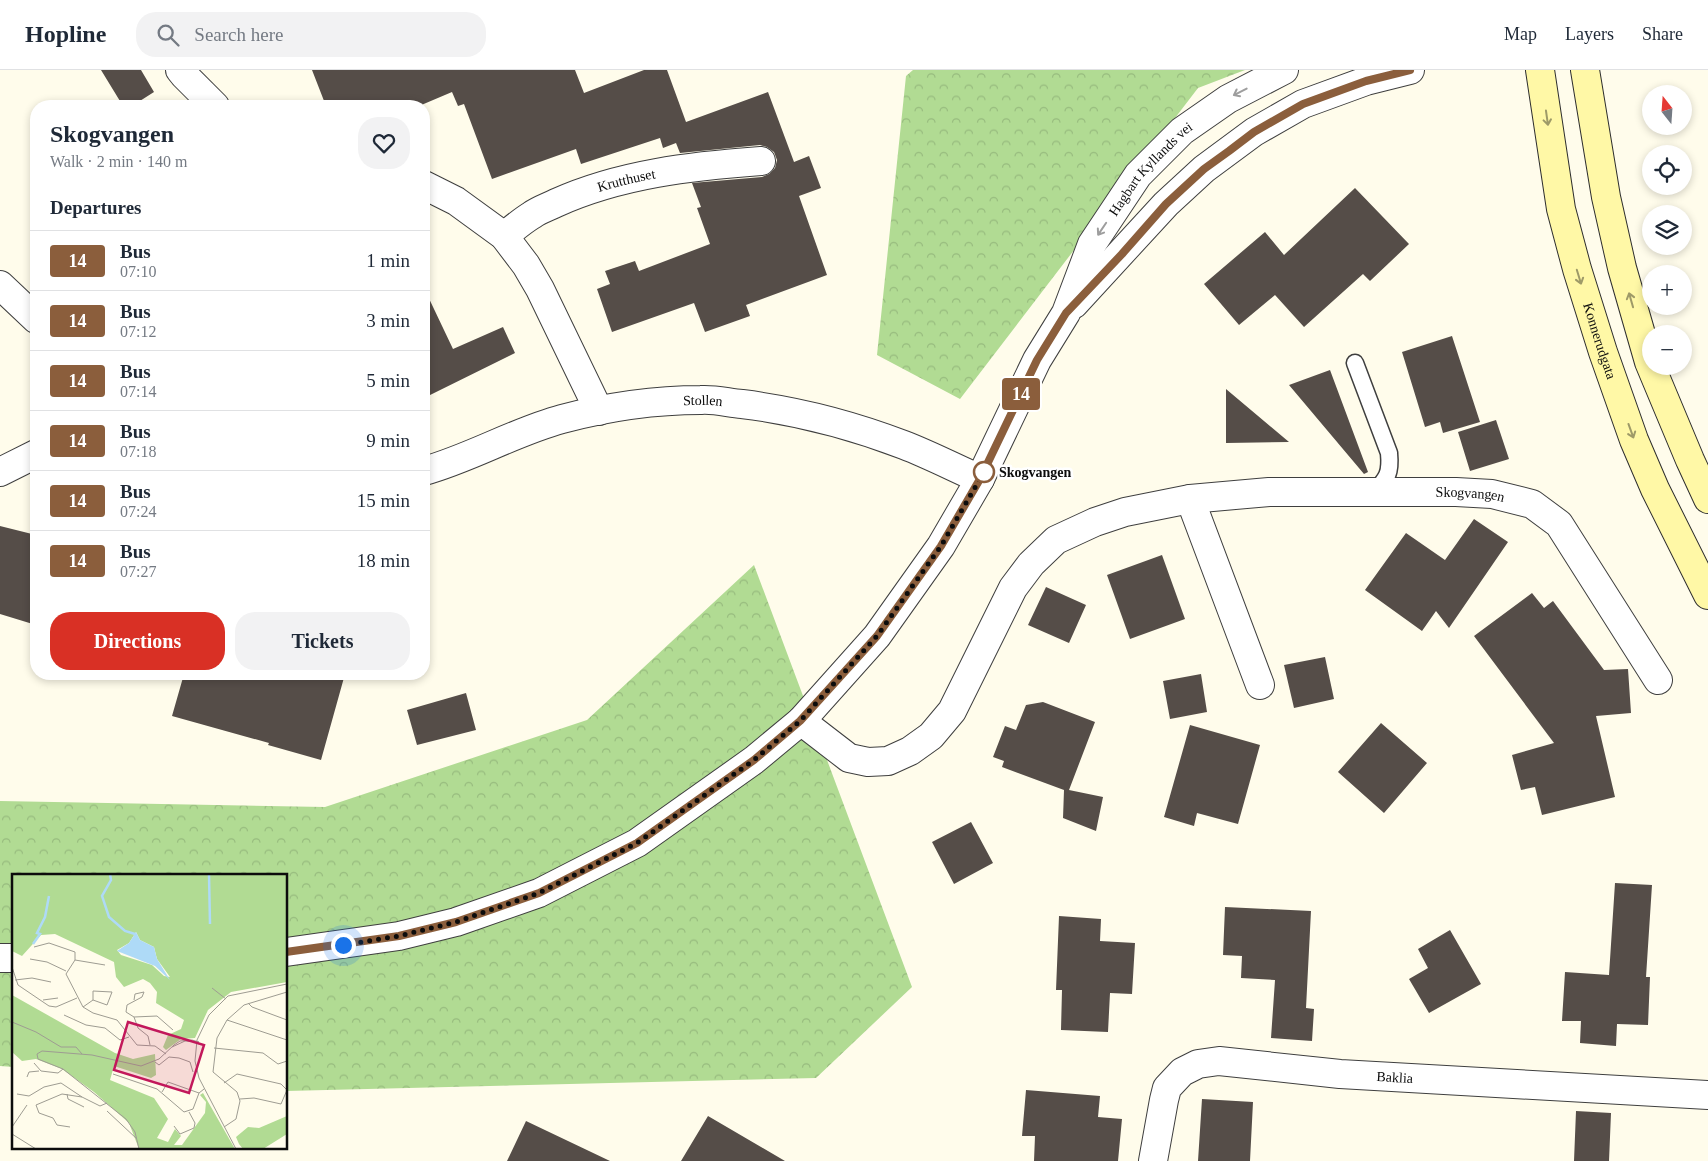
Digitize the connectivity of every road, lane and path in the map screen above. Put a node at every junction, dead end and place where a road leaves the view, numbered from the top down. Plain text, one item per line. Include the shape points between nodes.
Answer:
1 (180, 70) edge
2 (1284, 70) edge
3 (1410, 70) edge
4 (1540, 70) edge
5 (1585, 70) edge
6 (209, 100) edge
7 (761, 161) dead end
8 (430, 188) edge
9 (504, 236) junction
10 (0, 285) edge
11 (30, 313) edge
12 (1066, 313) junction
13 (1355, 363) dead end
14 (599, 411) junction
15 (30, 457) edge
16 (430, 469) edge
17 (0, 472) edge
18 (980, 479) junction
19 (1374, 493) junction
20 (1190, 499) junction
21 (1708, 499) edge
22 (1708, 595) edge
23 (1658, 680) dead end
24 (1260, 685) dead end
25 (800, 721) junction
26 (288, 952) edge
27 (1708, 1095) edge
28 (1153, 1161) edge

1 - 6 street
2 -> 12 street, Hagbart Kyllands vei via 1228,99 1182,131 1138,175 1092,244
3 - 12 street, Hagbart Kyllands vei via 1366,81 1303,104 1254,132 1204,169 1166,204
4 -> 22 main road, Konnerudgata via 1561,209 1603,352 1655,489
21 -> 5 main road via 1649,362 1622,268 1606,197
7 - 9 street, Krutthuset via 716,164 603,184 533,214
8 - 9 street via 456,201
9 - 14 street via 540,289
10 - 11 street
12 - 18 street, Hagbart Kyllands vei via 1037,360
13 - 19 lane via 1389,453 1388,476
14 - 16 street, Stollen via 528,430
14 - 18 street, Stollen via 646,403 702,400 803,414 905,445
15 - 17 street
18 - 25 street, Hagbart Kyllands vei via 941,546 877,636
19 - 20 street, Skogvangen via 1269,492
19 - 23 street, Skogvangen via 1492,494 1532,504 1559,524
20 - 24 street
20 - 25 street, Skogvangen via 1125,512 1056,540 1031,564 1013,588 952,711 930,736 910,752 888,761 868,762 849,758
25 - 26 street, Hagbart Kyllands vei via 754,760 637,843 539,893 456,922 399,936
27 - 28 street, Baklia via 1340,1074 1219,1061 1198,1064 1182,1072 1167,1088

